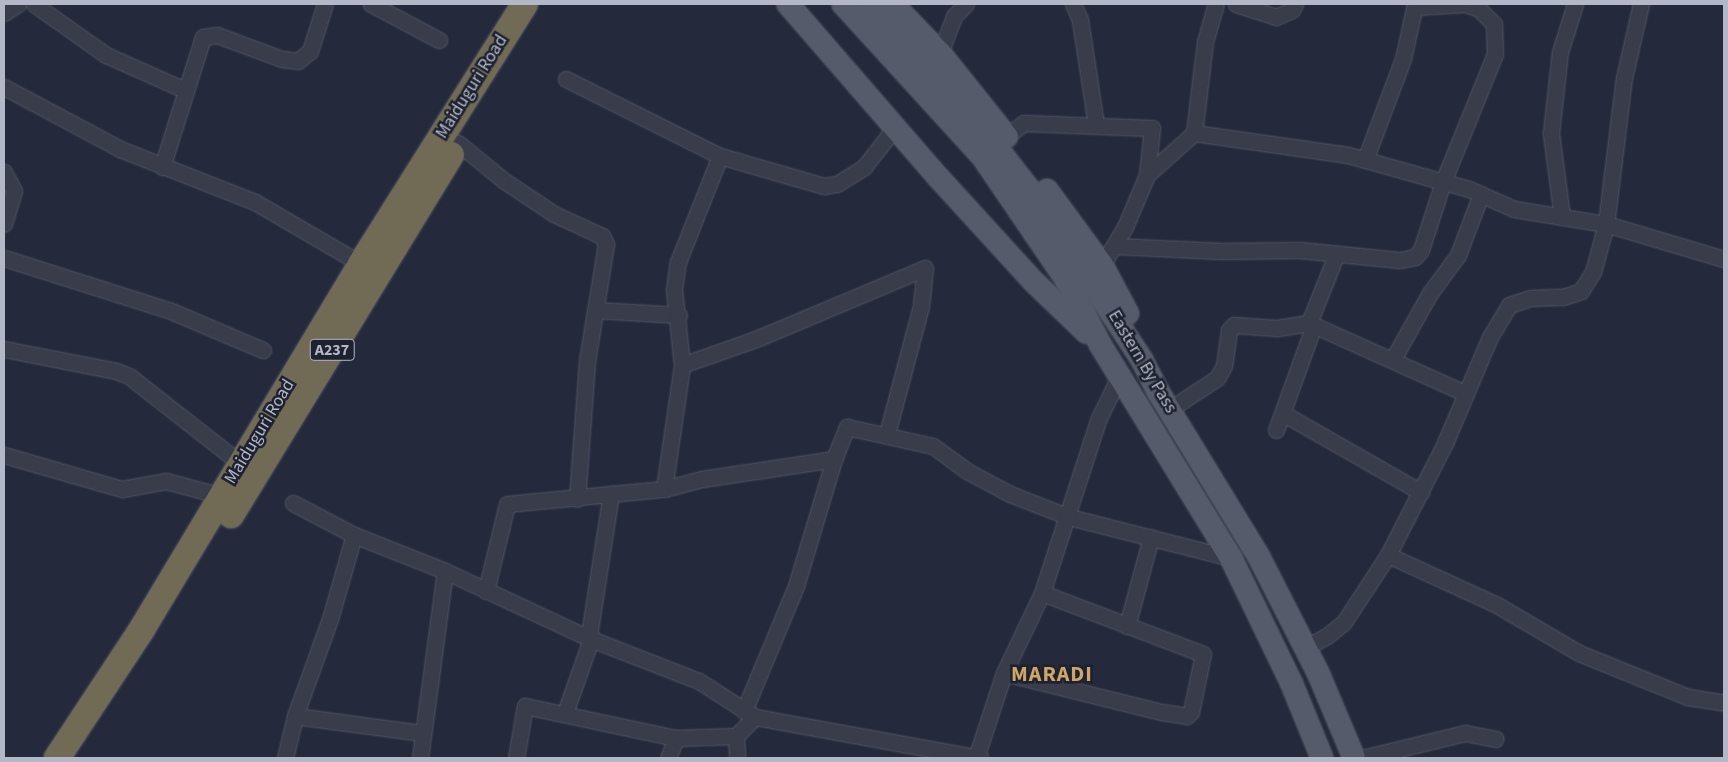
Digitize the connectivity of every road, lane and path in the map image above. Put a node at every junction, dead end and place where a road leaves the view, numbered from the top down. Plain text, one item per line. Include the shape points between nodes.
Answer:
1 (18, 4) edge
2 (34, 4) edge
3 (326, 4) edge
4 (371, 4) edge
5 (526, 4) edge
6 (545, 4) edge
7 (788, 4) edge
8 (843, 4) edge
9 (871, 4) edge
10 (893, 4) edge
11 (966, 4) edge
12 (1073, 4) edge
13 (1216, 4) edge
14 (1236, 4) edge
15 (1295, 4) edge
16 (1575, 4) edge
17 (1641, 4) edge
18 (1415, 5) edge
19 (4, 13) edge
20 (439, 40) dead end
21 (940, 53) junction
22 (566, 79) dead end
23 (4, 87) edge
24 (185, 90) junction
25 (1096, 125) junction
26 (896, 126) junction
27 (1194, 133) junction
28 (1006, 136) junction
29 (458, 143) junction
30 (720, 156) junction
31 (1365, 160) junction
32 (162, 167) junction
33 (4, 172) edge
34 (1147, 175) junction
35 (1443, 182) junction
36 (1481, 194) junction
37 (1562, 217) junction
38 (4, 224) edge
39 (1606, 224) junction
40 (1114, 246) junction
41 (1336, 254) junction
42 (4, 258) edge
43 (1724, 259) edge
44 (361, 264) junction
45 (1102, 265) junction
46 (595, 310) junction
47 (679, 315) junction
48 (1312, 324) junction
49 (1101, 346) junction
50 (4, 349) edge
51 (263, 350) dead end
52 (1393, 359) junction
53 (1142, 360) junction
54 (682, 365) junction
55 (1120, 377) junction
56 (1465, 393) junction
57 (1170, 409) junction
58 (1284, 414) junction
59 (1276, 430) dead end
60 (887, 434) junction
61 (4, 455) edge
62 (834, 459) junction
63 (240, 463) junction
64 (664, 489) junction
65 (1421, 492) junction
66 (610, 494) junction
67 (222, 496) junction
68 (576, 499) junction
69 (293, 503) dead end
70 (1069, 516) junction
71 (354, 535) junction
72 (1151, 537) junction
73 (1388, 555) junction
74 (1232, 558) junction
75 (444, 571) junction
76 (486, 591) junction
77 (1042, 593) junction
78 (1127, 626) junction
79 (591, 639) junction
80 (1305, 648) junction
81 (1004, 673) junction
82 (1724, 703) edge
83 (565, 713) junction
84 (750, 714) junction
85 (295, 716) junction
86 (423, 733) junction
87 (736, 736) junction
88 (676, 738) junction
89 (1495, 739) dead end
90 (57, 758) edge
91 (77, 758) edge
92 (285, 758) edge
93 (420, 758) edge
94 (516, 758) edge
95 (668, 758) edge
96 (737, 758) edge
97 (977, 758) edge
98 (1322, 758) edge
99 (1354, 758) edge
100 (1362, 758) edge

1 - 19 street
2 - 24 street via 106,55
3 - 24 street via 310,52 298,62 217,35 206,35 200,42
4 - 20 street
5 - 44 highway, Maiduguri Road / A237
6 - 29 highway, Maiduguri Road / A237
7 - 26 main road
8 - 49 main road, Eastern By Pass via 982,156 1067,282
9 - 53 main road, Eastern By Pass via 991,140 1037,199
10 - 21 main road
11 - 21 street via 954,16
12 - 25 street via 1080,20
13 - 27 street via 1205,42
14 - 15 street via 1276,17 1292,10
16 - 37 street via 1560,52 1551,132
17 - 39 street via 1624,78
18 - 31 street via 1403,59
18 - 35 street via 1464,4 1478,8 1494,24 1496,54
21 - 28 main road
22 - 30 street
23 - 32 street via 120,149
24 - 32 street
25 - 28 street via 1024,123
25 - 34 street via 1152,128
26 - 30 street via 864,167 837,184 824,186
26 - 49 main road via 1033,281
27 - 31 street
27 - 34 street
28 - 45 main road
29 - 46 street via 503,180 554,214 602,236 607,253
29 - 91 highway, Maiduguri Road / A237 via 135,672
30 - 47 street via 678,262 674,289
31 - 35 street
32 - 44 street via 255,202
33 - 38 street via 14,191
34 - 40 street
35 - 36 street
35 - 41 street via 1421,250 1415,257 1400,260
36 - 37 street via 1514,208
36 - 52 street via 1458,255 1430,293
37 - 39 street
39 - 43 street
39 - 56 street via 1593,272 1581,290 1563,297 1530,298 1509,305 1490,337
40 - 41 street via 1222,251 1300,250
40 - 45 street
41 - 48 street
42 - 51 street via 170,312
44 - 63 highway, Maiduguri Road / A237
45 - 53 main road via 1134,323
46 - 47 street
46 - 68 street via 587,361
47 - 54 street
48 - 52 street
48 - 57 street via 1277,328 1234,325 1230,330 1224,366 1217,378
48 - 58 street
49 - 55 main road, Eastern By Pass
50 - 63 street via 129,376
52 - 56 street
53 - 57 main road, Eastern By Pass
54 - 60 street via 756,339 925,268 916,325
54 - 64 street
55 - 70 street via 1099,418
55 - 74 main road, Eastern By Pass
56 - 65 street
57 - 80 main road, Eastern By Pass via 1259,558
58 - 59 street
58 - 65 street
60 - 62 street via 847,427
60 - 70 street via 933,446 967,471 1010,494
61 - 67 street via 122,489 166,481
62 - 64 street
62 - 84 street via 796,586
63 - 67 highway, Maiduguri Road / A237
64 - 66 street
65 - 73 street
66 - 68 street
66 - 79 street
67 - 90 highway, Maiduguri Road / A237 via 142,629
68 - 76 street via 507,504
69 - 71 street
70 - 72 street
70 - 77 street
71 - 75 street
71 - 85 street
72 - 74 street
72 - 78 street
73 - 80 street via 1344,622
73 - 82 street via 1497,605 1579,653 1688,697
74 - 98 main road, Eastern By Pass via 1291,682
75 - 76 street
75 - 86 street
76 - 79 street
77 - 78 street
77 - 81 street
78 - 81 street via 1203,654 1193,706 1187,716
79 - 83 street
79 - 84 street via 700,681
80 - 99 main road, Eastern By Pass
81 - 97 street
83 - 88 street
83 - 94 street via 525,706
84 - 87 street
84 - 97 street
85 - 86 street
85 - 92 street
86 - 93 street
87 - 88 street
87 - 96 street
88 - 95 street
89 - 100 street via 1465,733

